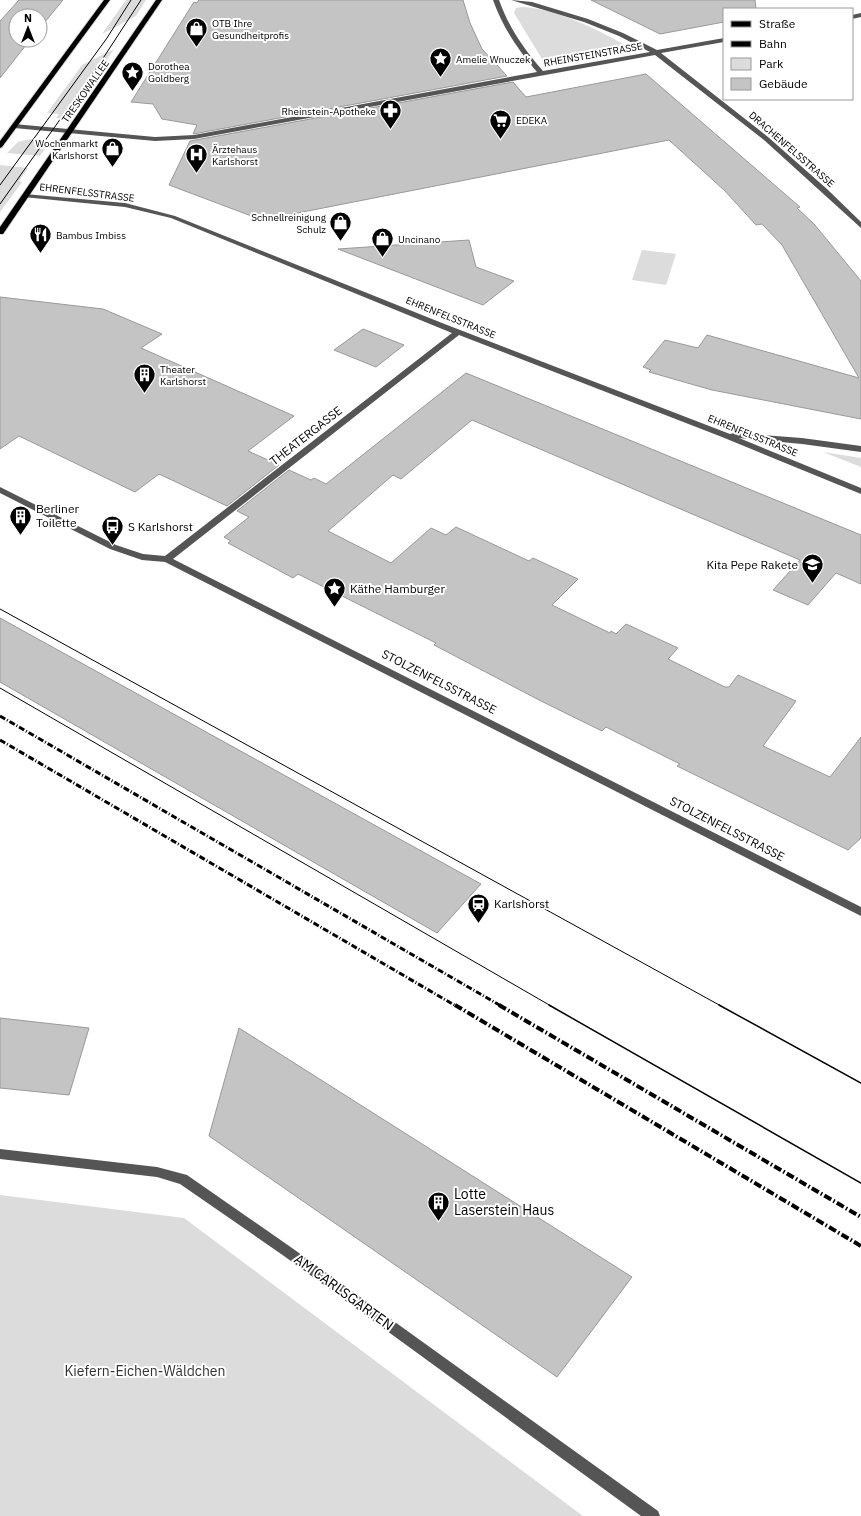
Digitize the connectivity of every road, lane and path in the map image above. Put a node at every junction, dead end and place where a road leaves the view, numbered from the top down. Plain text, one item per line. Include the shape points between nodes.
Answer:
1 (108, 0) edge
2 (159, 0) edge
3 (496, 0) edge
4 (514, 0) edge
5 (723, 40) edge
6 (656, 53) junction
7 (542, 74) junction
8 (14, 126) junction
9 (69, 132) junction
10 (0, 146) edge
11 (25, 196) junction
12 (861, 226) edge
13 (0, 232) edge
14 (458, 332) junction
15 (725, 435) junction
16 (861, 450) edge
17 (0, 490) edge
18 (861, 491) edge
19 (167, 559) junction
20 (861, 912) edge
21 (0, 1154) edge
22 (653, 1516) edge

1 - 8 main road
2 - 9 main road, TRESKOWALLEE
3 - 7 street via 515,43
4 - 6 street, DRACHENFELSSTRASSE via 548,7 591,22
5 - 6 street, RHEINSTEINSTRASSE
6 - 7 street, RHEINSTEINSTRASSE
6 - 12 street, DRACHENFELSSTRASSE via 743,120 834,199
7 - 9 street, RHEINSTEINSTRASSE via 194,137 155,139
8 - 9 street, RHEINSTEINSTRASSE
8 - 10 main road
9 - 11 main road, TRESKOWALLEE
11 - 13 main road, TRESKOWALLEE
11 - 14 street, EHRENFELSSTRASSE via 125,205 174,217
14 - 15 street, EHRENFELSSTRASSE
14 - 19 street, THEATERGASSE
15 - 16 street via 802,441
15 - 18 street, EHRENFELSSTRASSE
17 - 19 street, STOLZENFELSSTRASSE via 113,547 142,557
19 - 20 street, STOLZENFELSSTRASSE
21 - 22 street, AM CARLSGARTEN via 157,1172 183,1179 282,1247

